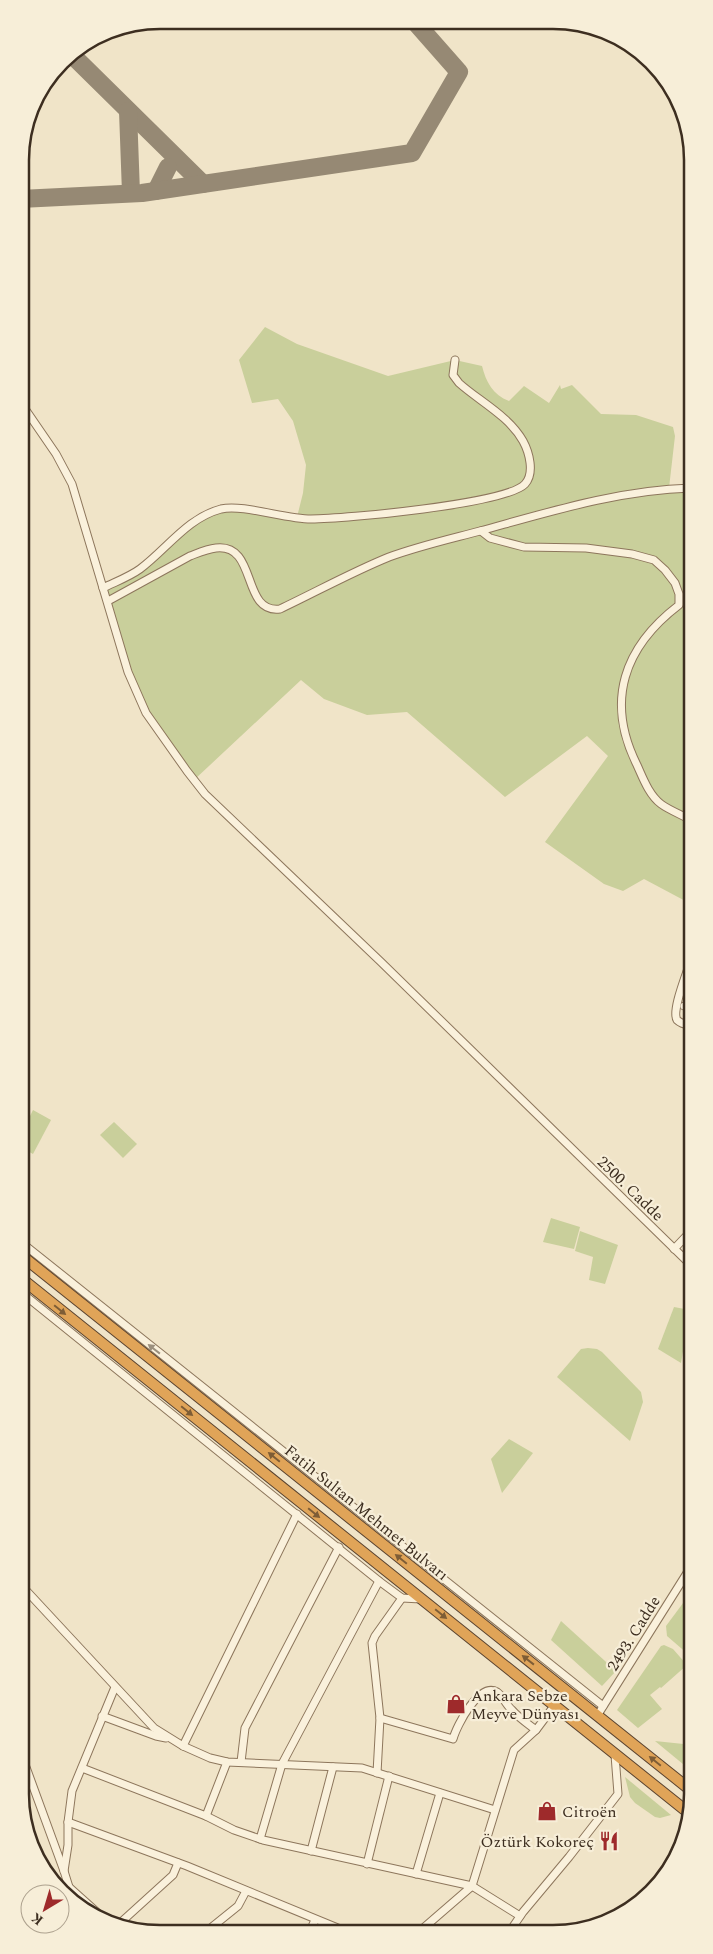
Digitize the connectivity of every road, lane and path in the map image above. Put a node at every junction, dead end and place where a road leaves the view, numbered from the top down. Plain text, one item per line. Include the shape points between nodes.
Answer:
1 (455, 360) dead end
2 (29, 415) edge
3 (684, 488) edge
4 (481, 531) junction
5 (103, 588) junction
6 (108, 601) junction
7 (684, 816) edge
8 (684, 982) edge
9 (684, 1024) edge
10 (684, 1238) edge
11 (674, 1249) junction
12 (29, 1250) edge
13 (684, 1258) edge
14 (29, 1262) edge
15 (29, 1286) edge
16 (29, 1299) edge
17 (297, 1514) junction
18 (339, 1547) junction
19 (684, 1578) edge
20 (379, 1581) junction
21 (29, 1594) edge
22 (402, 1598) junction
23 (422, 1599) junction
24 (114, 1686) junction
25 (554, 1706) junction
26 (603, 1706) junction
27 (102, 1716) junction
28 (597, 1716) junction
29 (380, 1718) junction
30 (536, 1730) junction
31 (171, 1738) junction
32 (183, 1746) junction
33 (615, 1755) junction
34 (227, 1762) junction
35 (241, 1762) junction
36 (282, 1764) junction
37 (333, 1766) junction
38 (82, 1768) junction
39 (377, 1773) junction
40 (29, 1775) edge
41 (389, 1776) junction
42 (684, 1785) edge
43 (440, 1793) junction
44 (683, 1809) edge
45 (495, 1810) junction
46 (206, 1816) junction
47 (68, 1822) junction
48 (260, 1839) junction
49 (311, 1851) junction
50 (178, 1863) junction
51 (367, 1864) junction
52 (64, 1871) junction
53 (416, 1874) junction
54 (68, 1884) edge
55 (472, 1886) junction
56 (70, 1888) edge
57 (246, 1891) junction
58 (86, 1902) edge
59 (520, 1916) junction
60 (124, 1920) edge
61 (316, 1920) junction
62 (214, 1925) edge
63 (313, 1925) edge
64 (329, 1925) edge
65 (427, 1925) edge
66 (514, 1925) edge

1 - 5 street via 453,375 459,383 509,424 523,440 530,466 525,484 512,491 452,506 339,518 309,519 237,508 223,509 192,522 139,570
2 - 5 street, 2500. Cadde via 72,484
3 - 4 street via 633,493
4 - 6 street via 390,557 280,609 265,608 260,603 241,560 222,548 190,556
4 - 7 street via 490,538 524,547 586,548 654,560 675,583 680,594 679,605 662,618 632,658 623,684 622,716 624,734 651,794 661,804
5 - 6 street, 2500. Cadde
6 - 11 street, 2500. Cadde via 128,672 146,713 205,794
8 - 9 street via 676,1014
10 - 11 street
11 - 13 street, 2500. Cadde
26 -> 12 street
28 -> 14 highway, Fatih Sultan Mehmet Bulvarı
15 -> 23 highway, Fatih Sultan Mehmet Bulvarı
16 - 17 street
17 - 18 street
17 - 32 street
18 - 20 street
18 - 35 street via 245,1728
19 - 26 street, 2493. Cadde
20 - 22 street
20 - 36 street
21 - 24 street
22 - 23 street
22 - 29 street via 372,1643
23 -> 25 highway, Fatih Sultan Mehmet Bulvarı
24 - 27 street
24 - 31 street via 154,1728
25 - 30 street
25 - 33 highway, Fatih Sultan Mehmet Bulvarı
26 - 28 street, 2493. Cadde
27 - 31 street via 156,1736
27 - 38 street
42 -> 28 highway, Fatih Sultan Mehmet Bulvarı
29 - 30 street via 453,1739 470,1706 482,1692 489,1690 496,1692
29 - 39 street
30 - 45 street via 514,1750
31 - 32 street
32 - 34 street
33 - 44 highway, Fatih Sultan Mehmet Bulvarı
33 - 59 street via 618,1794
34 - 35 street
34 - 46 street
35 - 36 street
36 - 37 street
36 - 48 street
37 - 39 street via 362,1768
37 - 49 street
38 - 46 street
38 - 47 street via 72,1791
39 - 41 street
40 - 52 street
41 - 43 street
41 - 51 street
43 - 45 street
43 - 53 street
45 - 55 street
46 - 48 street
47 - 50 street
47 - 52 street
48 - 49 street
49 - 51 street
50 - 57 street
50 - 60 street via 173,1875
51 - 53 street
52 - 54 street
53 - 55 street
55 - 59 street
55 - 65 street
56 - 58 street
57 - 61 street
57 - 62 street via 238,1906
59 - 66 street
61 - 63 street
61 - 64 street

